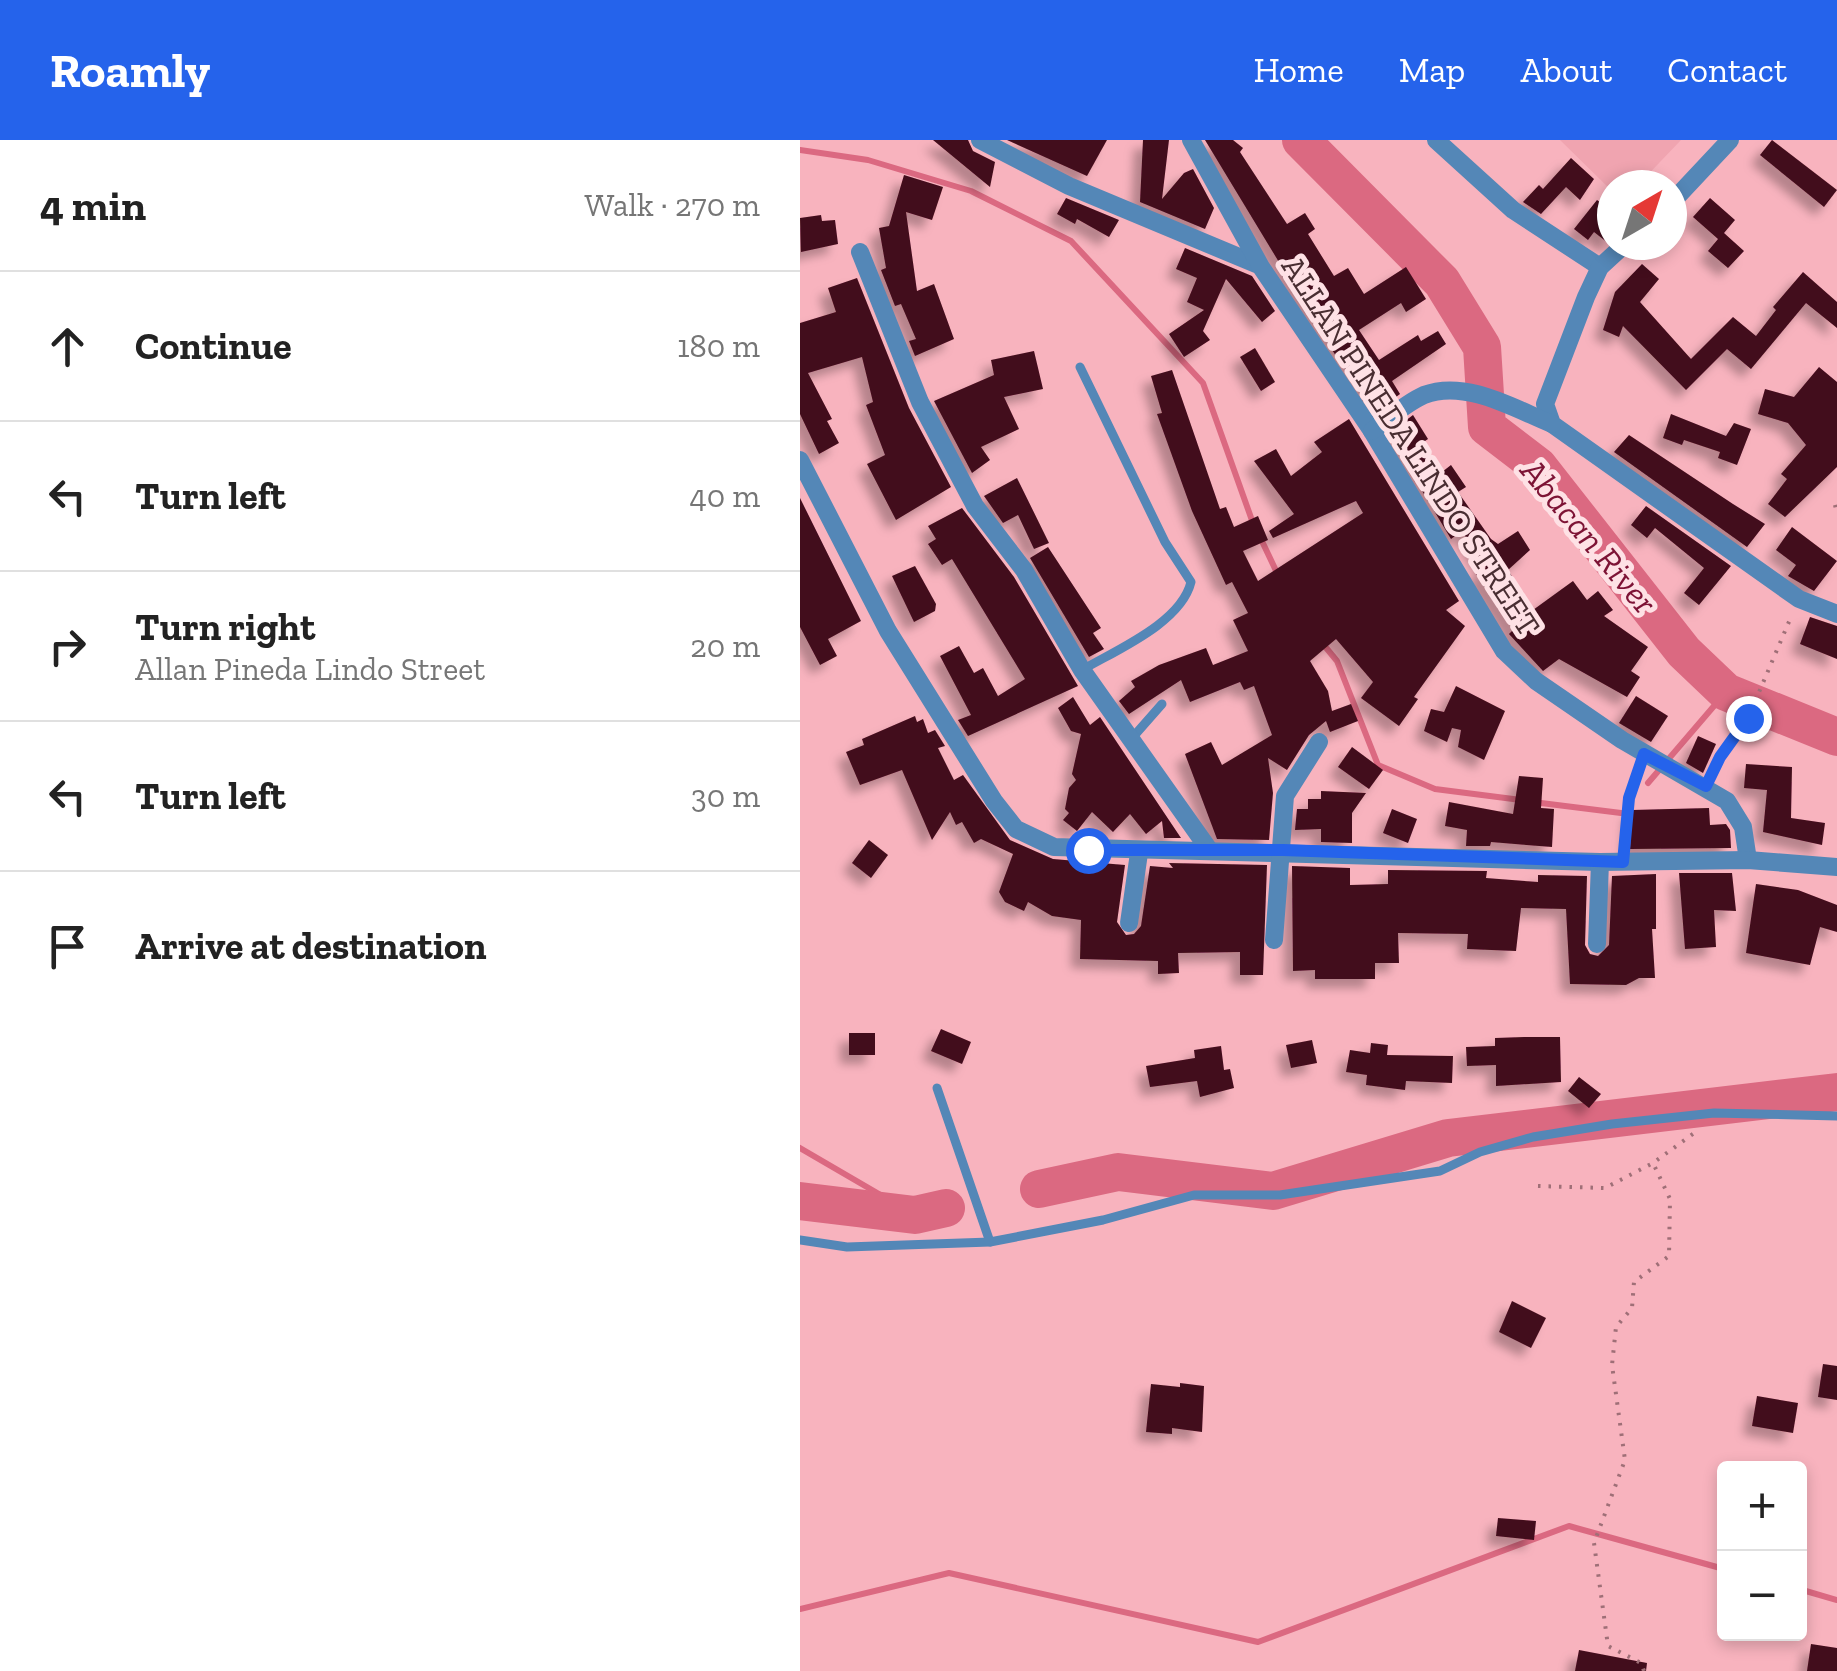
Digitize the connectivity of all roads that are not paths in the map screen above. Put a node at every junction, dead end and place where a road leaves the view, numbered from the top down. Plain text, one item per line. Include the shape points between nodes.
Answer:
1 (980, 140) edge
2 (1191, 140) edge
3 (1436, 140) edge
4 (1730, 140) edge
5 (1687, 186) edge
6 (860, 252) dead end
7 (1608, 260) edge
8 (1261, 268) junction
9 (1600, 268) junction
10 (1080, 367) dead end
11 (1552, 424) junction
12 (1372, 431) junction
13 (800, 460) edge
14 (1837, 614) edge
15 (1082, 670) junction
16 (1162, 704) dead end
17 (1133, 736) junction
18 (1319, 742) dead end
19 (1283, 850) junction
20 (1210, 851) junction
21 (1139, 853) junction
22 (1748, 860) junction
23 (1600, 862) junction
24 (1837, 866) edge
25 (1129, 923) dead end
26 (1274, 940) dead end
27 (1597, 944) dead end
28 (937, 1088) dead end
29 (1837, 1116) edge
30 (800, 1240) edge
31 (990, 1242) junction

1 - 8 street via 1068,186
2 - 8 street, ALLAN PINEDA LINDO STREET
3 - 9 street via 1514,210
4 - 5 street
6 - 15 street via 929,419 975,506 1024,570
7 - 9 street
8 - 12 street, ALLAN PINEDA LINDO STREET
9 - 11 street via 1546,404
10 - 15 lane via 1191,582 1171,613
11 - 12 street via 1472,393 1430,394
11 - 14 street via 1797,604
12 - 22 street, ALLAN PINEDA LINDO STREET via 1504,651 1536,681 1644,754 1706,786 1735,811
13 - 21 street via 888,630 1016,829 1054,847
15 - 17 street
16 - 17 lane
17 - 20 street
18 - 19 street via 1285,796
19 - 20 street
19 - 23 street
19 - 26 street
20 - 21 street
21 - 25 street
22 - 23 street
22 - 24 street
23 - 27 street
28 - 31 lane
29 - 31 lane via 1714,1113 1532,1137 1440,1171 1280,1195 1194,1195
30 - 31 lane via 846,1247

